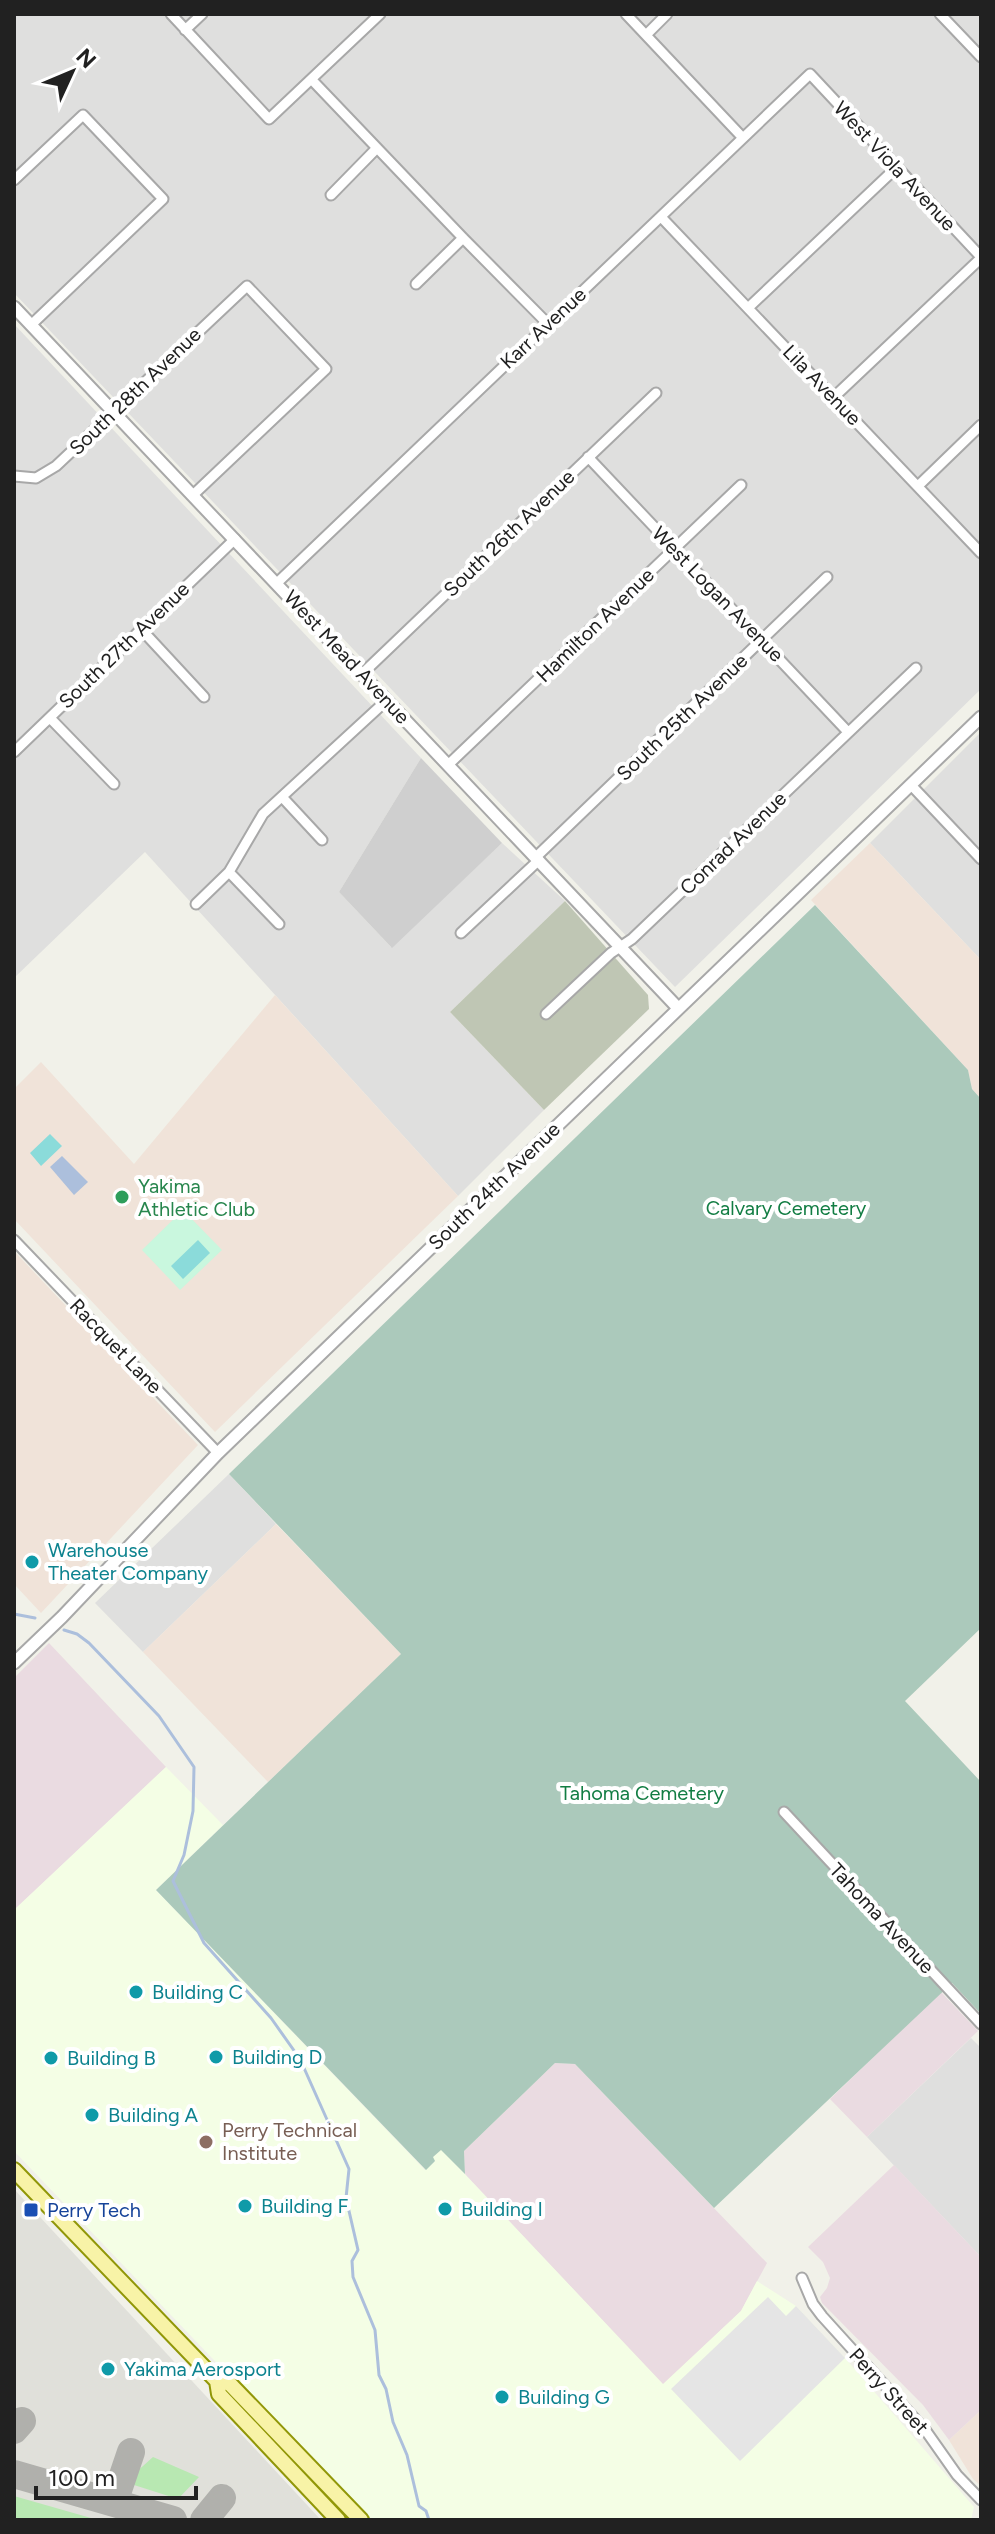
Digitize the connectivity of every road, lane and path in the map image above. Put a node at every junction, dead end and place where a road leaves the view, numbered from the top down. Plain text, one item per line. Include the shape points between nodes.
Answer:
1 (171, 14) edge
2 (202, 14) edge
3 (380, 14) edge
4 (626, 14) edge
5 (667, 14) edge
6 (940, 14) edge
7 (185, 30) junction
8 (646, 35) junction
9 (981, 57) edge
10 (810, 74) joint
11 (312, 80) junction
12 (743, 138) junction
13 (377, 148) junction
14 (897, 167) junction
15 (14, 180) edge
16 (331, 195) dead end
17 (662, 218) junction
18 (463, 238) junction
19 (981, 258) edge
20 (416, 284) dead end
21 (14, 307) edge
22 (748, 308) junction
23 (547, 323) junction
24 (31, 325) junction
25 (656, 393) dead end
26 (834, 397) junction
27 (112, 411) junction
28 (981, 425) edge
29 (588, 457) junction
30 (14, 476) edge
31 (741, 485) dead end
32 (918, 486) junction
33 (193, 495) junction
34 (235, 539) junction
35 (675, 549) junction
36 (981, 553) edge
37 (827, 577) dead end
38 (277, 583) junction
39 (141, 629) junction
40 (762, 640) junction
41 (916, 668) dead end
42 (363, 673) junction
43 (204, 697) dead end
44 (387, 700) junction
45 (981, 717) edge
46 (50, 718) junction
47 (848, 732) junction
48 (14, 752) edge
49 (449, 764) junction
50 (114, 784) dead end
51 (911, 785) junction
52 (283, 798) junction
53 (322, 840) dead end
54 (538, 858) junction
55 (981, 859) edge
56 (229, 872) junction
57 (196, 904) dead end
58 (279, 924) dead end
59 (461, 933) dead end
60 (622, 947) junction
61 (678, 1008) junction
62 (546, 1014) dead end
63 (14, 1240) edge
64 (218, 1453) junction
65 (14, 1663) edge
66 (784, 1812) dead end
67 (981, 2024) edge
68 (14, 2170) edge
69 (802, 2278) dead end
70 (217, 2381) junction
71 (981, 2500) edge
72 (338, 2520) edge
73 (361, 2520) edge

1 - 7 street
2 - 7 street
3 - 11 street
4 - 8 street
5 - 8 street
6 - 9 street
7 - 11 street via 269,119
8 - 12 street
10 - 12 street, Karr Avenue
10 - 14 street, West Viola Avenue
11 - 13 street
12 - 17 street, Karr Avenue
13 - 16 street
13 - 18 street
14 - 19 street, West Viola Avenue
14 - 22 street
15 - 24 street via 83,115 163,199
17 - 22 street, Lila Avenue
17 - 23 street, Karr Avenue
18 - 20 street
18 - 23 street
19 - 26 street
21 - 24 street, West Mead Avenue
22 - 26 street, Lila Avenue
23 - 38 street, Karr Avenue
24 - 27 street, West Mead Avenue
25 - 29 street, South 26th Avenue
26 - 32 street, Lila Avenue
27 - 30 street, South 28th Avenue via 56,466 36,478
27 - 33 street, West Mead Avenue
27 - 33 street, South 28th Avenue via 247,286 326,369
28 - 32 street
29 - 35 street, West Logan Avenue
29 - 42 street, South 26th Avenue
31 - 35 street, Hamilton Avenue
32 - 36 street, Lila Avenue
33 - 34 street, West Mead Avenue
34 - 38 street, West Mead Avenue
34 - 39 street, South 27th Avenue
35 - 40 street, West Logan Avenue
35 - 49 street, Hamilton Avenue
37 - 40 street, South 25th Avenue
38 - 42 street, West Mead Avenue
39 - 43 street
39 - 46 street, South 27th Avenue
40 - 47 street, West Logan Avenue
40 - 54 street, South 25th Avenue
41 - 47 street, Conrad Avenue
42 - 44 street, West Mead Avenue
44 - 49 street, West Mead Avenue
44 - 52 street
45 - 51 street, South 24th Avenue
46 - 48 street, South 27th Avenue
46 - 50 street
47 - 60 street, Conrad Avenue
49 - 54 street, West Mead Avenue
51 - 55 street
51 - 61 street, South 24th Avenue
52 - 53 street
52 - 56 street via 263,814
54 - 59 street, South 25th Avenue
54 - 60 street, West Mead Avenue
56 - 57 street
56 - 58 street
60 - 61 street, West Mead Avenue
60 - 62 street, Conrad Avenue
61 - 64 street, South 24th Avenue
63 - 64 street, Racquet Lane
64 - 65 street, South 24th Avenue
66 - 67 street, Tahoma Avenue
68 - 70 main road
69 - 71 street, Perry Street via 822,2316
70 - 72 main road via 219,2394
70 - 73 main road via 229,2383

